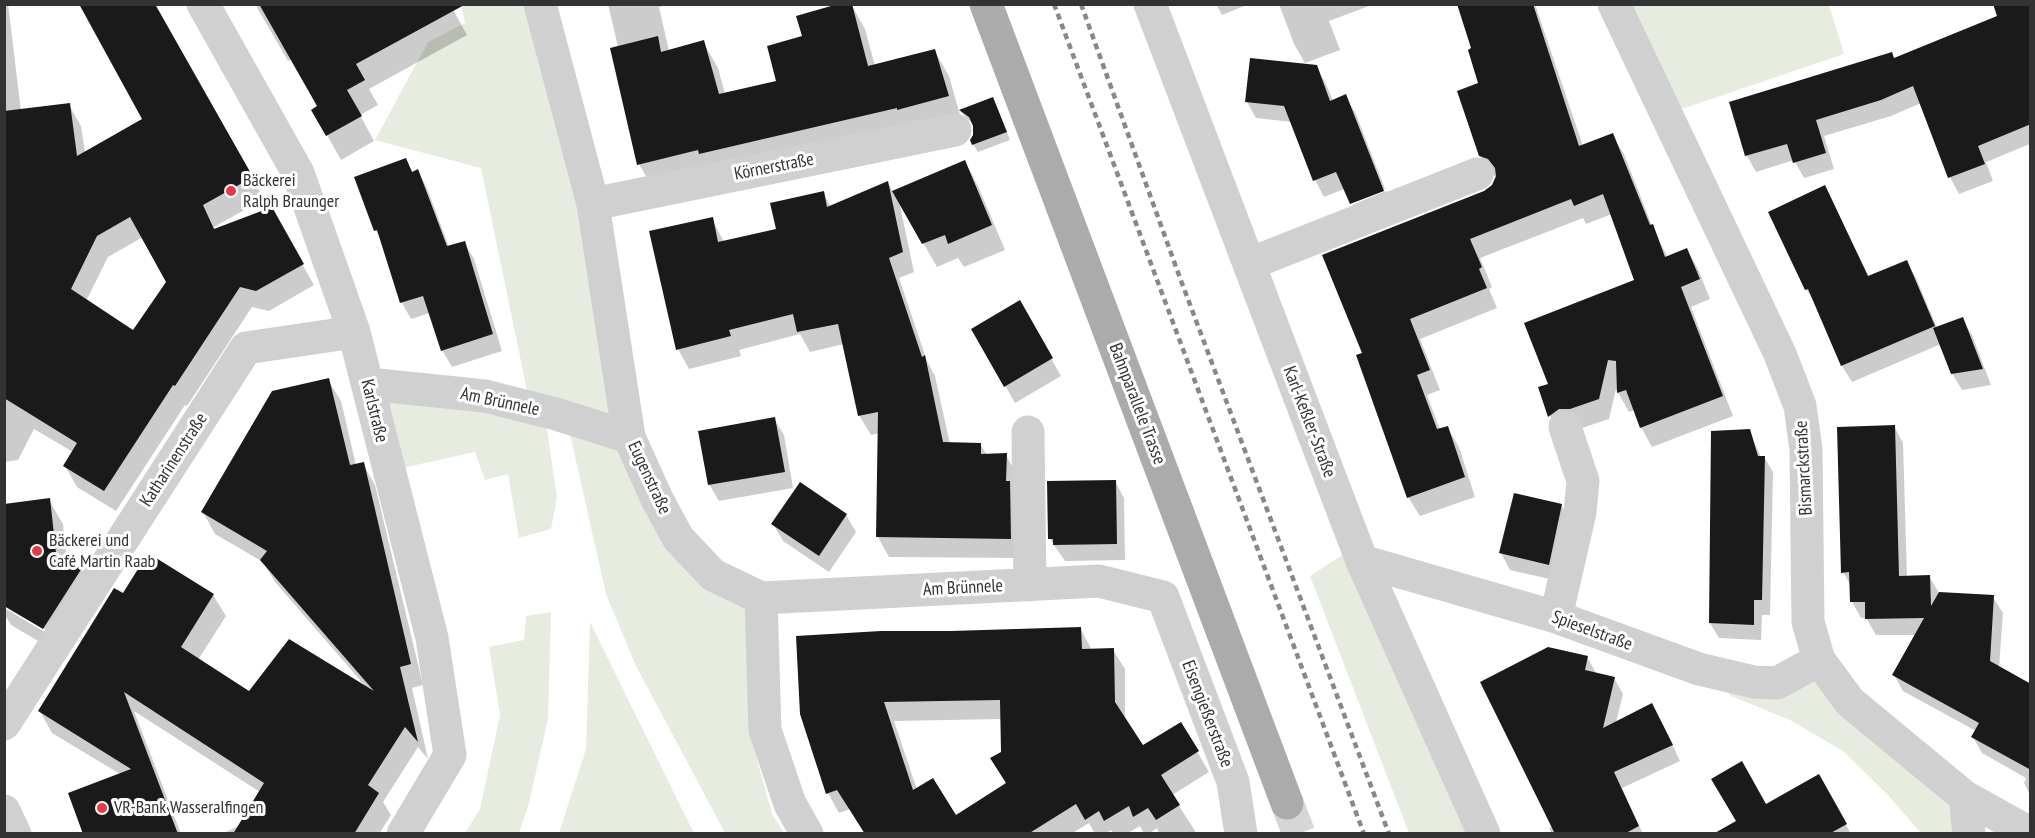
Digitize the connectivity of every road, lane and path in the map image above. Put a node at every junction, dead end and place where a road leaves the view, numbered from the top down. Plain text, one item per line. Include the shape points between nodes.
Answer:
1 (203, 4) edge
2 (540, 4) edge
3 (986, 4) edge
4 (1150, 4) edge
5 (1614, 4) edge
6 (955, 130) dead end
7 (1477, 174) dead end
8 (592, 204) junction
9 (1249, 264) junction
10 (354, 332) junction
11 (368, 384) junction
12 (1565, 427) dead end
13 (1028, 432) dead end
14 (628, 437) junction
15 (1362, 561) junction
16 (1030, 585) junction
17 (1163, 597) joint
18 (761, 598) junction
19 (1556, 617) junction
20 (1819, 660) junction
21 (4, 724) edge
22 (1965, 797) junction
23 (1287, 803) tunnel mouth
24 (4, 811) edge
25 (2031, 833) edge
26 (15, 834) edge
27 (403, 834) edge
28 (807, 834) edge
29 (1241, 834) edge
30 (1484, 834) edge
31 (1969, 834) edge

1 - 10 street, Karlstraße via 298,173
2 - 8 street, Eugenstraße
3 - 23 main road, Bahnparallele Trasse
4 - 9 street, Karl-Keßler-Straße
5 - 20 street, Bismarckstraße via 1780,354 1800,406 1806,449 1808,622
6 - 8 street, Körnerstraße
7 - 9 street
8 - 14 street, Eugenstraße
9 - 15 street, Karl-Keßler-Straße
10 - 11 street, Karlstraße
10 - 21 street, Katharinenstraße via 246,348
11 - 14 street, Am Brünnele via 485,396
11 - 27 street, Karlstraße via 432,638 450,755
12 - 19 street via 1583,482
13 - 16 street
14 - 18 street, Eugenstraße via 678,538 714,575
15 - 19 street, Spieselstraße
15 - 30 street, Karl-Keßler-Straße
16 - 17 street, Am Brünnele via 1099,581
16 - 18 street, Am Brünnele
17 - 29 street, Eisengießerstraße via 1233,782
18 - 28 street via 765,730 790,804
19 - 20 street, Spieselstraße via 1699,669 1754,682 1777,683
20 - 22 street, Bismarckstraße via 1850,702
22 - 25 street
22 - 31 street
24 - 26 street

